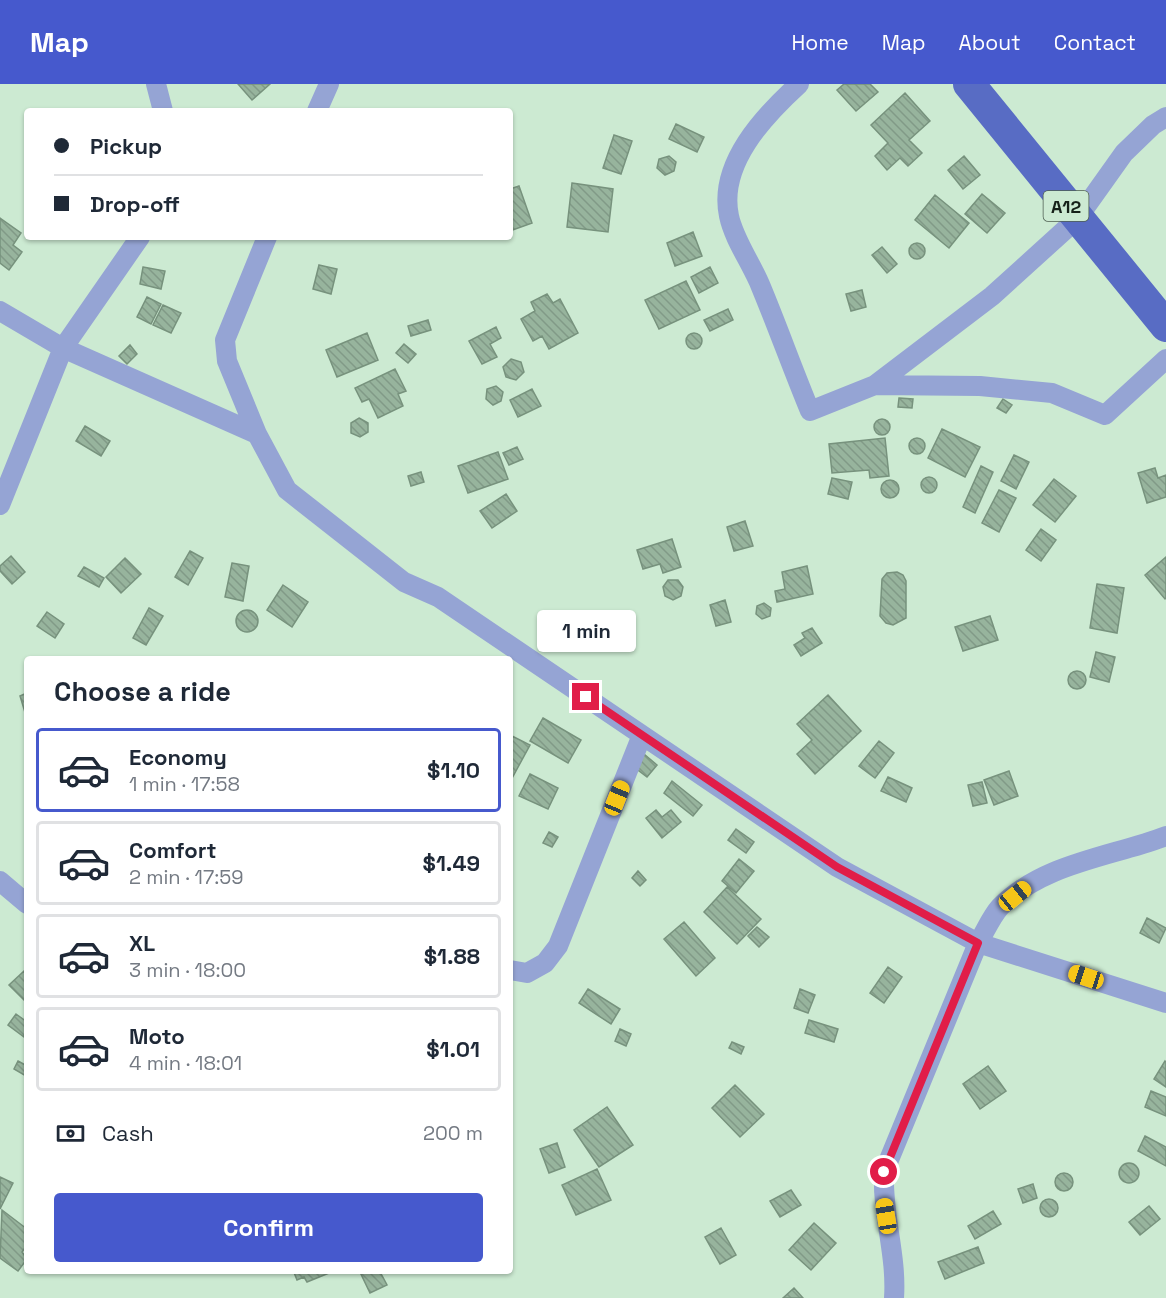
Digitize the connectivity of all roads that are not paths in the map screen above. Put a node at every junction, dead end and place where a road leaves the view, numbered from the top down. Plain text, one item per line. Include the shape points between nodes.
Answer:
1 (156, 84) edge
2 (329, 84) edge
3 (799, 84) edge
4 (969, 84) edge
5 (162, 108) edge
6 (318, 108) edge
7 (1166, 117) edge
8 (1077, 219) junction
9 (138, 240) edge
10 (266, 240) edge
11 (0, 311) edge
12 (1166, 326) edge
13 (63, 348) junction
14 (1166, 359) edge
15 (875, 385) junction
16 (257, 434) junction
17 (0, 505) edge
18 (642, 735) junction
19 (1166, 836) edge
20 (0, 881) edge
21 (24, 901) edge
22 (978, 943) junction
23 (513, 971) edge
24 (1166, 1003) edge
25 (894, 1298) edge

1 - 5 street
2 - 6 street
3 - 15 street via 771,110 734,165 728,189 729,217 762,288 810,411
4 - 8 main road, A12
7 - 8 street via 1124,153
8 - 12 main road, A12
8 - 15 street via 992,296
9 - 13 street
10 - 16 street via 225,340 226,361
11 - 13 street
13 - 16 street
13 - 17 street
14 - 15 street via 1105,415 1052,393 1023,389
16 - 18 street via 287,490 404,582 438,597
18 - 22 street via 837,867
18 - 23 street via 558,946 545,963 527,973
19 - 22 street via 1064,868 1031,883 999,908
20 - 21 street
22 - 24 street
22 - 25 street via 884,1172 883,1199 896,1276

